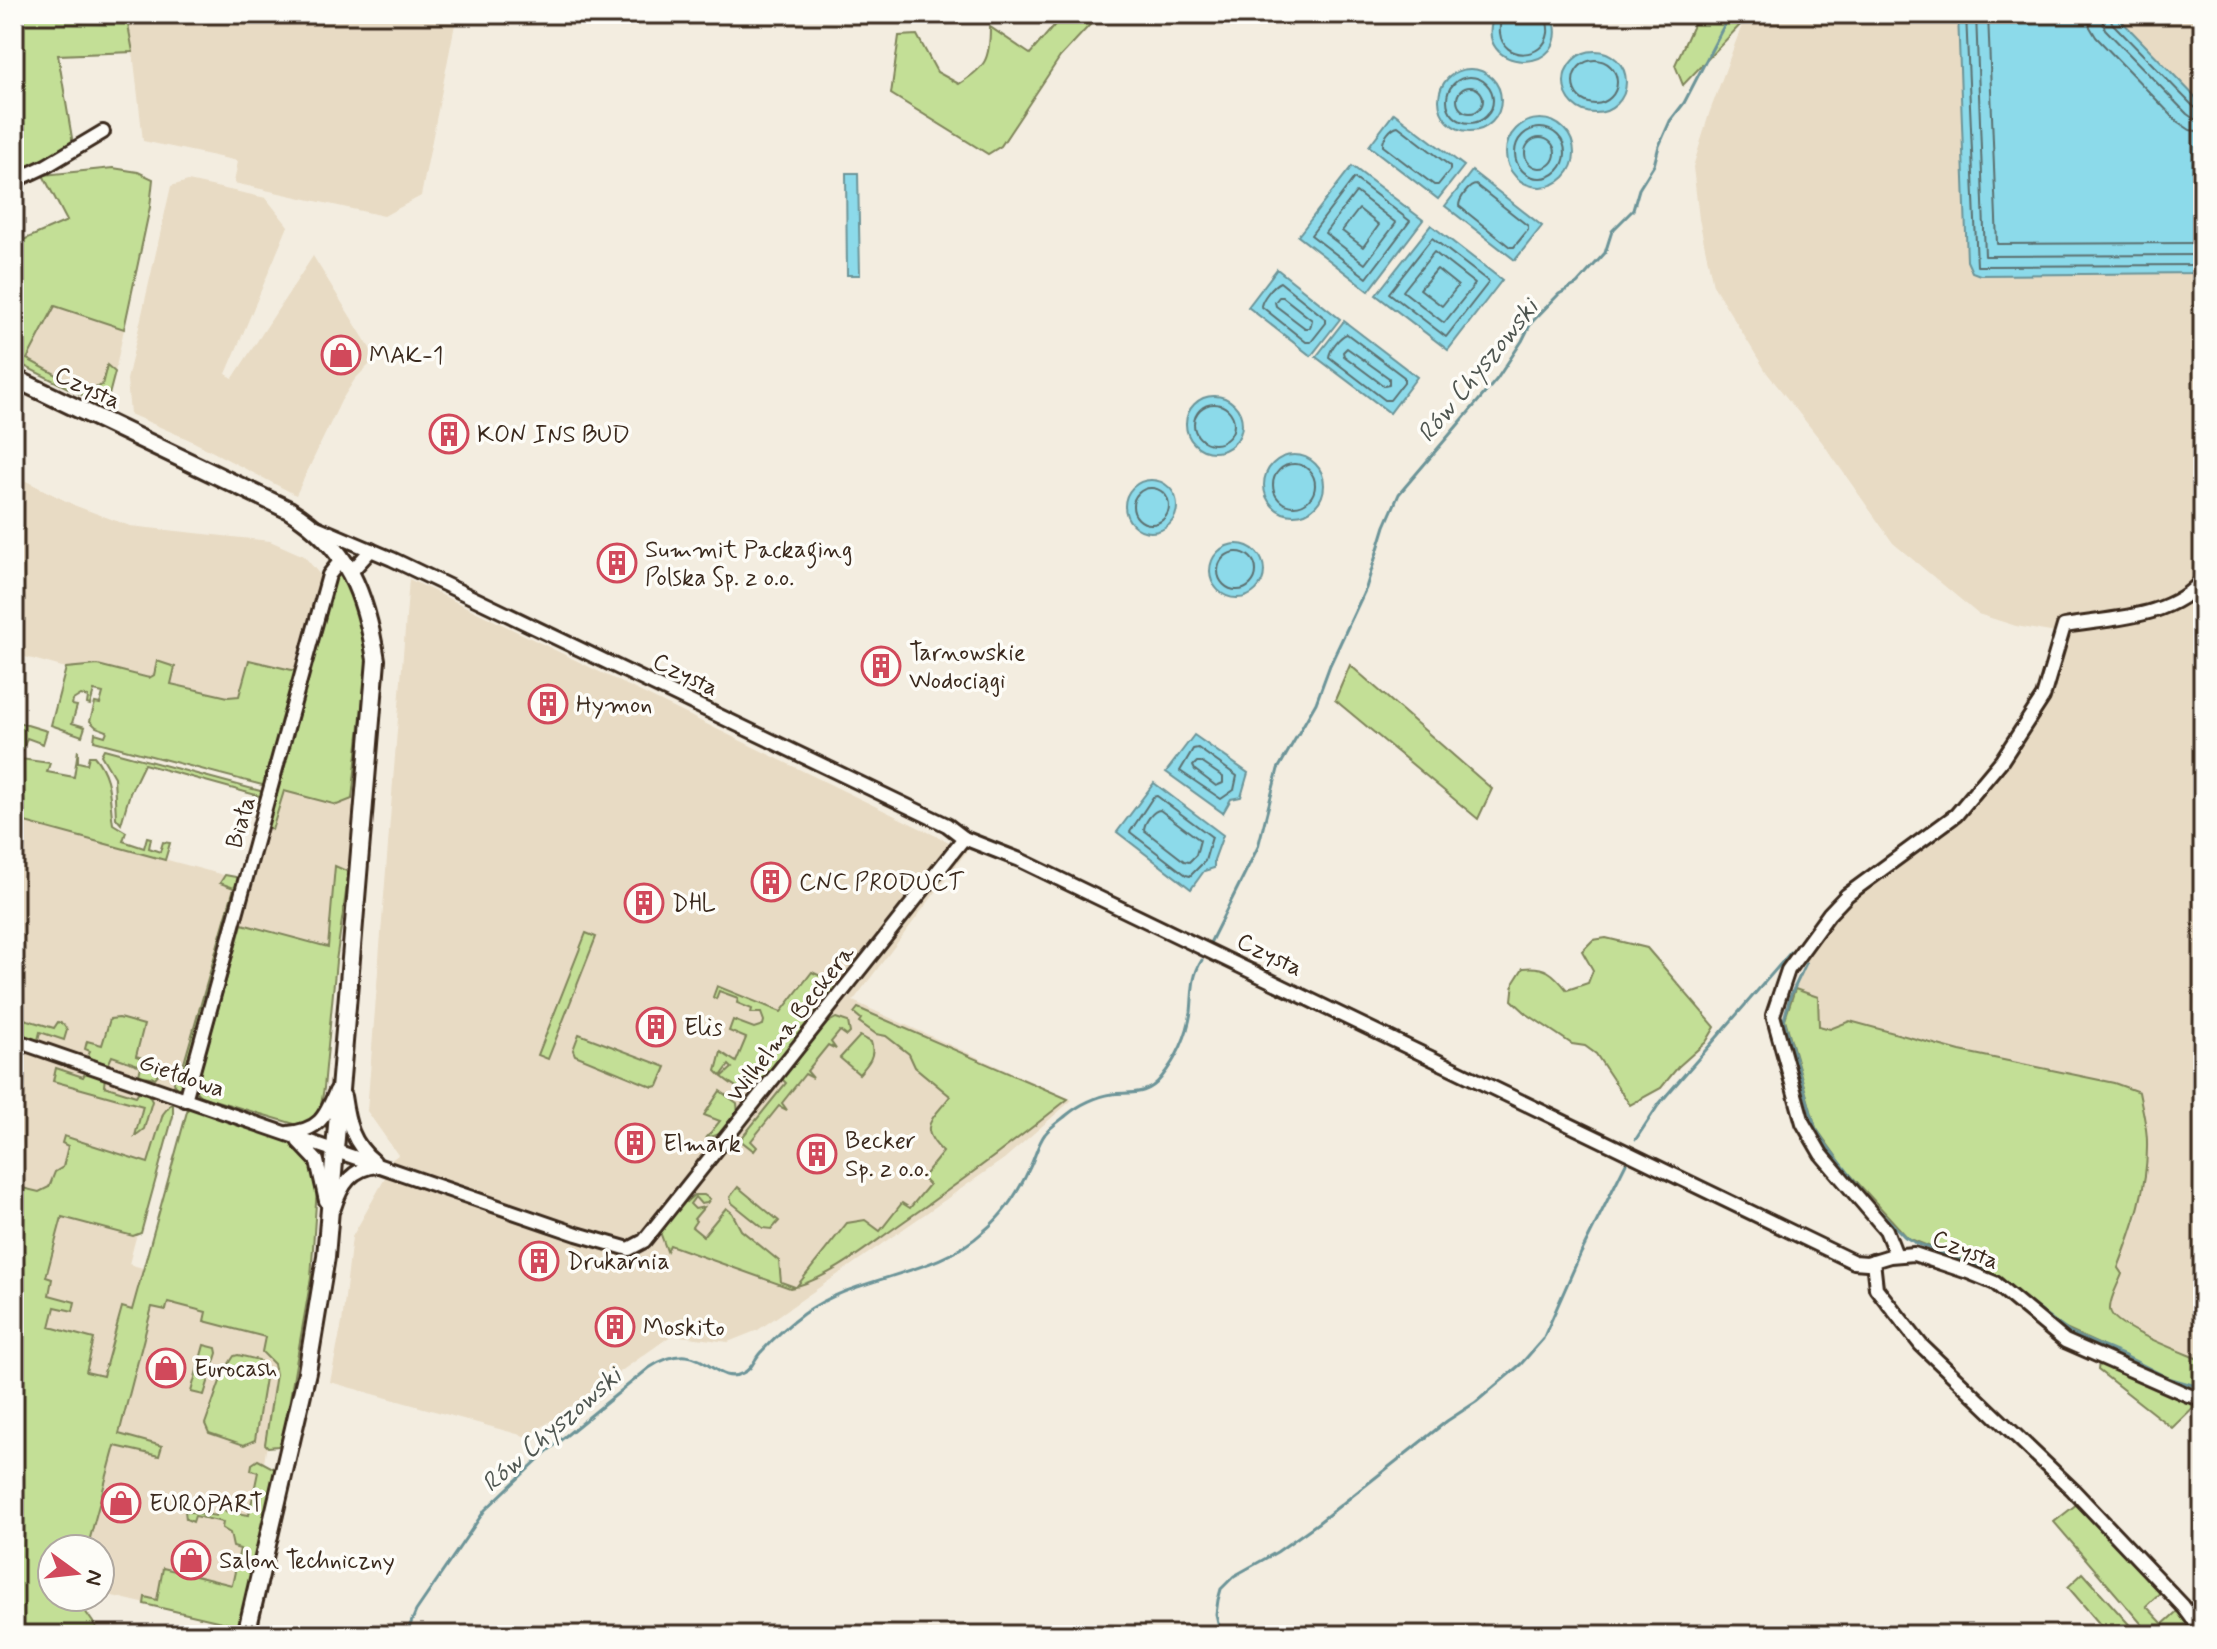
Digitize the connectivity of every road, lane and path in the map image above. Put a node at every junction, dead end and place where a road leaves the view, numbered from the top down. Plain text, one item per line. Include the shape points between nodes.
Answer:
1 (103, 132) dead end
2 (14, 181) edge
3 (14, 378) edge
4 (314, 526) junction
5 (371, 550) junction
6 (346, 566) junction
7 (2203, 579) edge
8 (964, 838) junction
9 (14, 1040) edge
10 (342, 1077) junction
11 (185, 1100) junction
12 (285, 1133) junction
13 (336, 1150) junction
14 (380, 1165) junction
15 (330, 1223) junction
16 (1896, 1255) junction
17 (1873, 1261) junction
18 (2203, 1399) edge
19 (2203, 1633) edge
20 (246, 1635) edge

1 - 2 street
3 - 4 main road, Czysta
4 - 5 street, Czysta
4 - 6 main road, Czysta
5 - 6 street, Biała
5 - 8 street, Czysta via 947,825
6 - 10 main road, Czysta via 364,604 376,660
6 - 11 street, Biała via 329,575
7 - 16 street via 2164,608 2064,626 2043,697 1977,792 1956,815 1847,895 1788,970 1773,1015 1803,1123 1821,1154 1886,1230
8 - 14 street, Wilhelma Beckera via 644,1241 629,1249 610,1245
8 - 17 street, Czysta via 1020,860 1854,1262
9 - 11 street, Giełdowa
10 - 12 street via 323,1119 309,1129
10 - 13 main road, Czysta
10 - 14 street via 351,1131
11 - 12 street, Giełdowa
12 - 13 street, Giełdowa
12 - 15 street via 317,1161
13 - 14 street, Wilhelma Beckera
13 - 15 main road, Czysta
14 - 15 street via 350,1176
15 - 20 main road, Czysta via 307,1372
16 - 17 street, Czysta
16 - 18 street, Czysta via 1914,1254 1995,1283 2065,1341
17 - 19 street via 1876,1288 1921,1345 2073,1490

